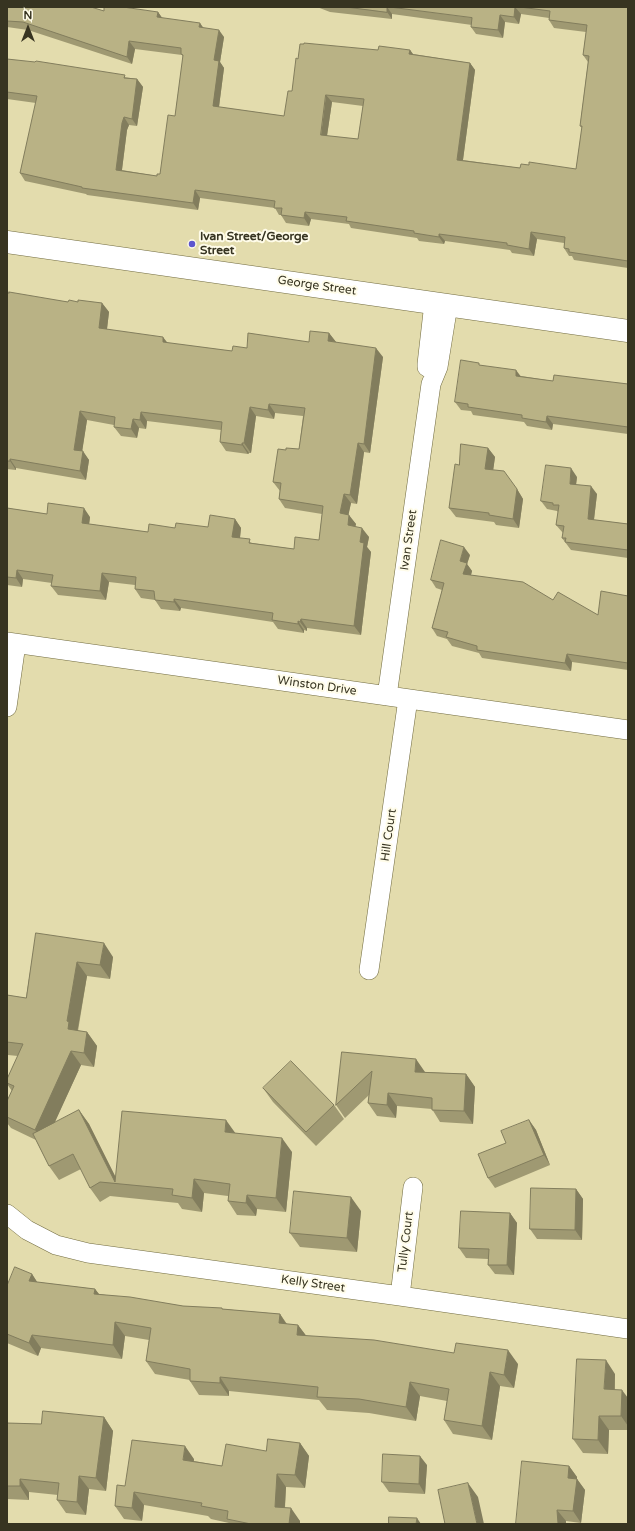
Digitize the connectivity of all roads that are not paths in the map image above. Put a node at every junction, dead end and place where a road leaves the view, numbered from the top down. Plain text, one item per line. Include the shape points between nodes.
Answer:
1 (7, 242) edge
2 (441, 304) junction
3 (628, 331) edge
4 (12, 643) edge
5 (387, 696) junction
6 (408, 699) junction
7 (7, 707) edge
8 (628, 730) edge
9 (370, 970) dead end
10 (413, 1187) dead end
11 (7, 1214) edge
12 (400, 1296) junction
13 (628, 1329) edge

1 - 2 main road, George Street
2 - 3 main road, George Street
2 - 5 street, Ivan Street via 438,367 431,384
4 - 5 street, Winston Drive
4 - 7 street
5 - 6 street, Winston Drive
6 - 8 street, Winston Drive
6 - 9 street, Hill Court
10 - 12 street, Tully Court
11 - 12 street, Kelly Street via 27,1230 56,1245 88,1253
12 - 13 street, Kelly Street

